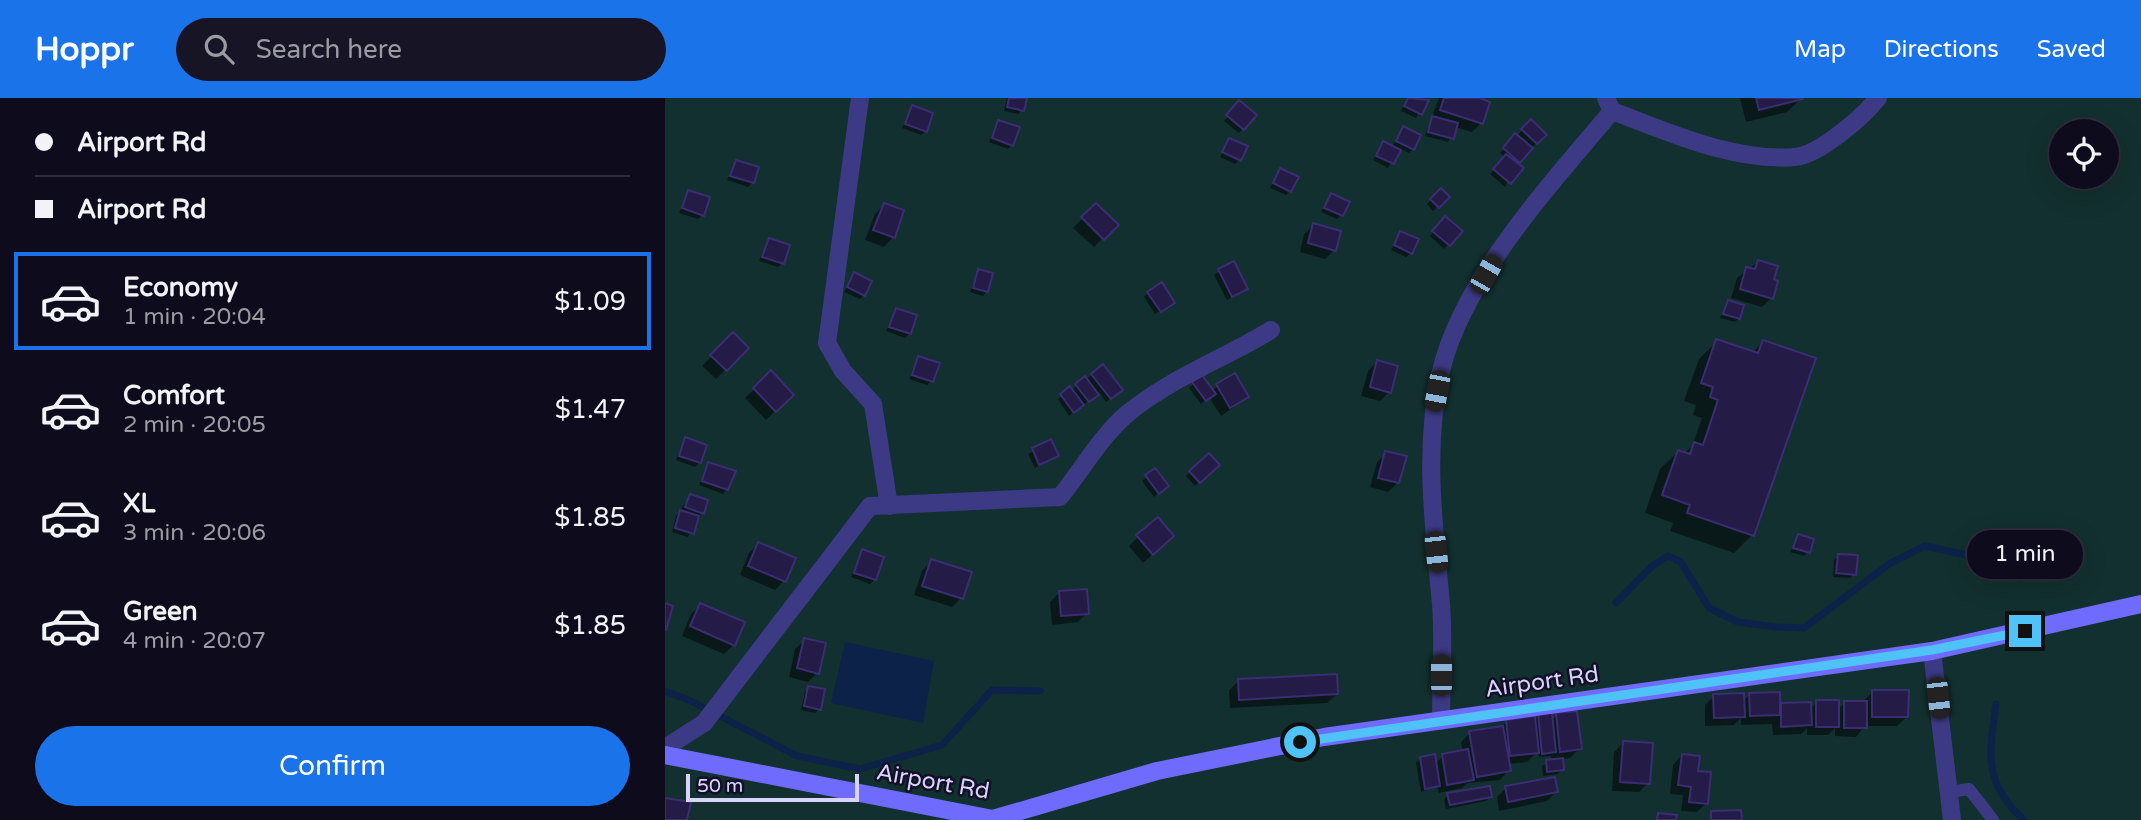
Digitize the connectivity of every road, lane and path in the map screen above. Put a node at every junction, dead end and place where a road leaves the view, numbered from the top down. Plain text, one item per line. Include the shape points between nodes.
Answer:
1 (860, 98) edge
2 (1878, 98) edge
3 (1609, 104) edge
4 (1271, 330) dead end
5 (889, 506) junction
6 (2141, 604) edge
7 (1932, 650) junction
8 (1441, 721) junction
9 (665, 748) edge
10 (665, 755) edge
11 (1949, 792) junction
12 (1952, 820) edge
13 (1993, 820) edge

1 - 5 street via 827,343 843,371 873,404
2 - 3 street via 1816,150 1796,157 1744,154 1675,134
3 - 8 street via 1499,252 1461,318 1441,368 1430,450 1441,607
4 - 5 street via 1160,389 1125,416 1060,497
5 - 9 street via 870,506 704,723
6 - 7 main road, Airport Rd
7 - 8 main road, Airport Rd
7 - 11 street
8 - 10 main road, Airport Rd via 1324,737 1157,771 993,819
11 - 12 street
11 - 13 lane via 1969,789

